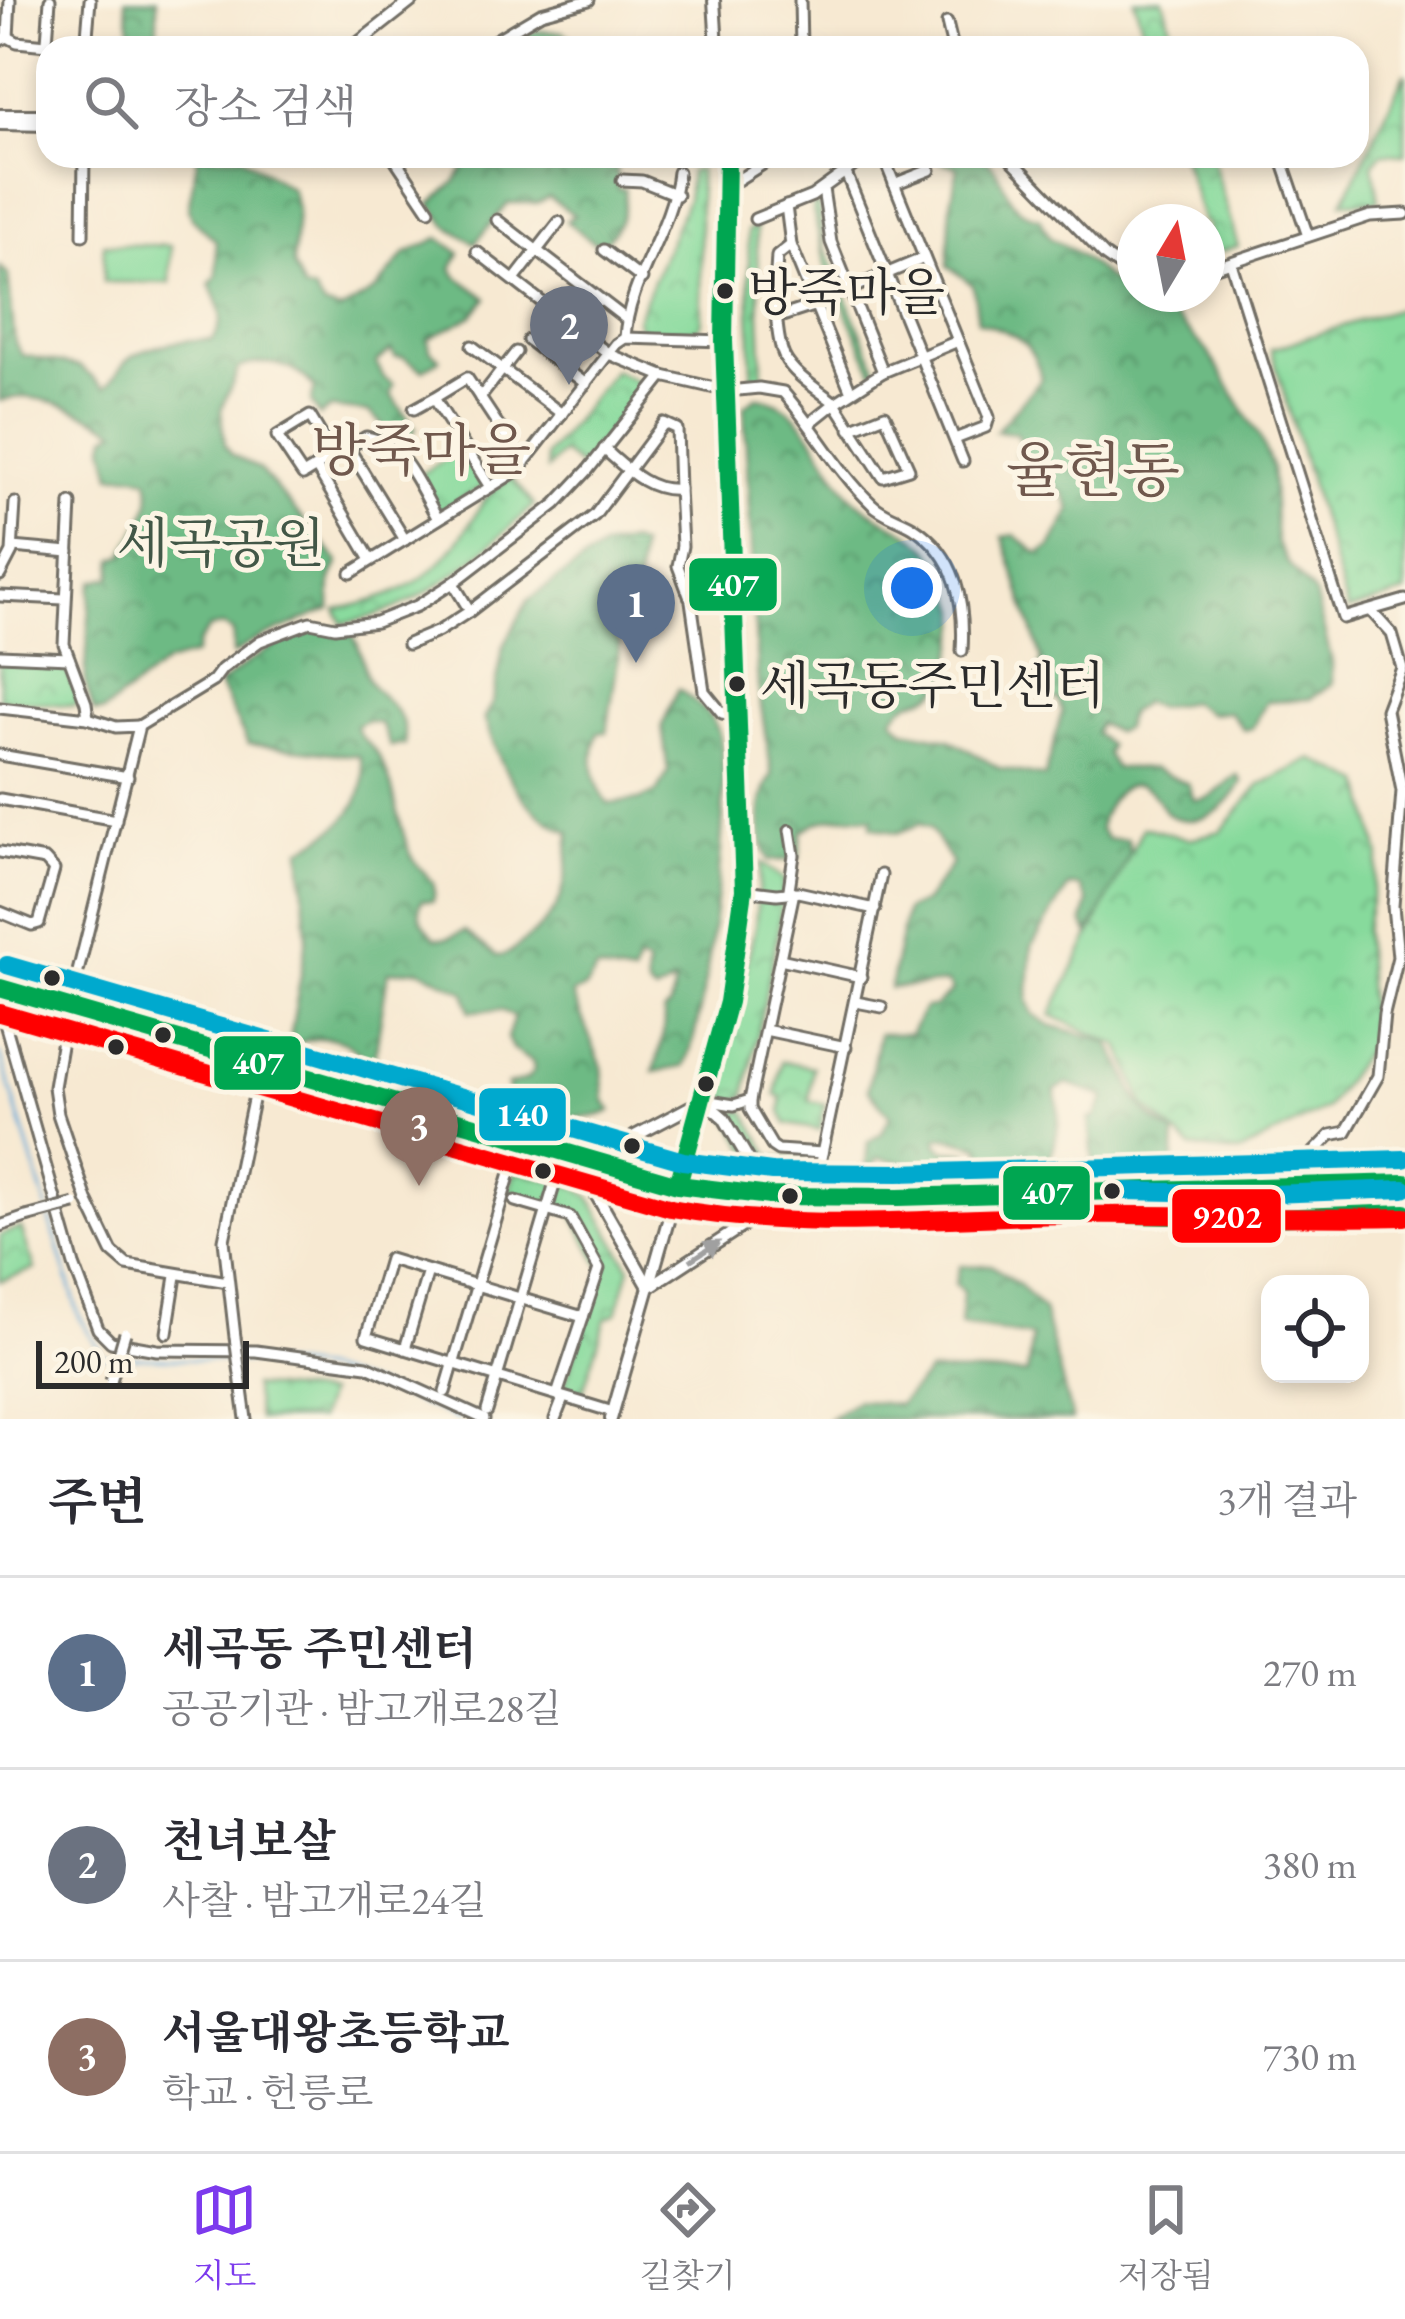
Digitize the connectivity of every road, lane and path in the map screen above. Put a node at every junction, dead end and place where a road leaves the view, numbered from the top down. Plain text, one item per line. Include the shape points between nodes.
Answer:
1 (10, 0) edge
2 (50, 0) edge
3 (90, 0) edge
4 (413, 0) edge
5 (589, 0) edge
6 (714, 0) edge
7 (800, 0) edge
8 (549, 5) edge
9 (947, 23) dead end
10 (47, 36) edge
11 (87, 36) edge
12 (367, 36) edge
13 (501, 36) edge
14 (716, 36) edge
15 (801, 36) edge
16 (950, 36) edge
17 (4, 39) edge
18 (36, 42) edge
19 (36, 116) edge
20 (0, 119) edge
21 (36, 124) edge
22 (84, 168) edge
23 (401, 168) edge
24 (727, 168) edge
25 (757, 168) edge
26 (845, 168) edge
27 (853, 168) edge
28 (888, 168) edge
29 (1020, 168) edge
30 (1285, 168) edge
31 (930, 170) dead end
32 (678, 172) dead end
33 (847, 173) junction
34 (622, 180) dead end
35 (894, 184) junction
36 (728, 186) junction
37 (823, 189) junction
38 (677, 195) junction
39 (787, 206) junction
40 (429, 210) dead end
41 (1405, 214) edge
42 (755, 219) dead end
43 (497, 220) dead end
44 (559, 222) dead end
45 (82, 235) dead end
46 (1307, 236) junction
47 (791, 245) junction
48 (604, 250) dead end
49 (477, 251) dead end
50 (537, 251) junction
51 (924, 258) junction
52 (1231, 263) junction
53 (1117, 264) edge
54 (1225, 265) edge
55 (887, 274) junction
56 (643, 279) junction
57 (514, 280) junction
58 (850, 289) junction
59 (813, 306) junction
60 (779, 317) junction
61 (626, 319) junction
62 (625, 338) junction
63 (528, 340) dead end
64 (958, 340) junction
65 (724, 341) junction
66 (472, 346) dead end
67 (516, 352) dead end
68 (609, 353) junction
69 (921, 357) junction
70 (503, 369) junction
71 (883, 372) junction
72 (663, 376) junction
73 (586, 384) junction
74 (728, 391) junction
75 (851, 392) junction
76 (434, 398) junction
77 (480, 398) junction
78 (835, 404) junction
79 (414, 410) dead end
80 (562, 414) junction
81 (810, 423) junction
82 (850, 429) junction
83 (955, 439) junction
84 (348, 447) junction
85 (604, 449) junction
86 (334, 456) junction
87 (964, 461) dead end
88 (524, 464) junction
89 (316, 467) junction
90 (628, 470) junction
91 (490, 487) junction
92 (679, 489) junction
93 (15, 503) dead end
94 (71, 503) dead end
95 (438, 519) junction
96 (405, 540) junction
97 (13, 547) junction
98 (69, 552) junction
99 (371, 560) junction
100 (351, 572) dead end
101 (0, 575) edge
102 (453, 583) junction
103 (0, 596) edge
104 (64, 599) junction
105 (1405, 600) edge
106 (470, 611) junction
107 (1371, 611) junction
108 (408, 644) dead end
109 (962, 651) dead end
110 (0, 655) edge
111 (69, 658) junction
112 (0, 708) edge
113 (740, 716) junction
114 (88, 718) junction
115 (139, 726) junction
116 (0, 755) edge
117 (128, 777) junction
118 (0, 799) edge
119 (116, 820) junction
120 (790, 830) dead end
121 (0, 852) edge
122 (881, 875) dead end
123 (744, 890) junction
124 (794, 892) junction
125 (875, 909) junction
126 (0, 912) edge
127 (780, 959) junction
128 (861, 977) junction
129 (3, 989) edge
130 (856, 1002) junction
131 (70, 1006) junction
132 (881, 1007) dead end
133 (0, 1009) edge
134 (64, 1028) junction
135 (765, 1030) junction
136 (846, 1047) junction
137 (256, 1086) junction
138 (703, 1100) junction
139 (750, 1100) junction
140 (822, 1153) junction
141 (514, 1156) junction
142 (597, 1162) junction
143 (559, 1168) junction
144 (586, 1177) junction
145 (1405, 1183) edge
146 (678, 1185) junction
147 (1282, 1185) junction
148 (1140, 1190) junction
149 (770, 1196) junction
150 (813, 1196) junction
151 (1405, 1197) edge
152 (87, 1200) junction
153 (515, 1201) dead end
154 (674, 1202) junction
155 (548, 1211) junction
156 (1405, 1213) edge
157 (761, 1214) junction
158 (1149, 1214) junction
159 (0, 1226) edge
160 (428, 1271) junction
161 (176, 1276) junction
162 (228, 1282) junction
163 (477, 1286) junction
164 (649, 1287) junction
165 (521, 1299) junction
166 (583, 1317) junction
167 (125, 1333) dead end
168 (167, 1333) dead end
169 (405, 1349) junction
170 (454, 1363) junction
171 (497, 1375) junction
172 (111, 1381) dead end
173 (445, 1392) dead end
174 (558, 1392) junction
175 (486, 1415) edge
176 (612, 1415) edge
177 (246, 1419) edge
178 (555, 1419) edge

1 - 17 street
2 - 10 street
3 - 11 street
4 - 12 main road
5 - 8 street
6 - 14 main road
7 - 15 street
8 - 13 street
9 - 16 street
17 - 18 street
19 - 20 main road
20 - 21 main road
22 - 45 street
23 - 40 street
24 - 36 main road
25 - 36 street
26 - 33 street
27 - 33 street
28 - 35 street
29 - 53 street
30 - 46 street
31 - 35 street
32 - 38 street
33 - 37 street
33 - 55 street
34 - 38 street
35 - 51 street
36 - 65 main road
37 - 39 street
37 - 58 street via 831,242
38 - 56 street
39 - 42 street
39 - 47 street
41 - 46 street
43 - 50 street
44 - 50 street
46 - 52 street
47 - 59 street
47 - 60 street via 777,256
48 - 56 street
49 - 57 street
50 - 57 street
50 - 61 street
51 - 55 street
51 - 64 street
52 - 54 street
52 - 107 street via 1343,618
55 - 58 street
55 - 69 street
56 - 61 street
57 - 68 street
58 - 71 street
59 - 60 street
59 - 75 street
60 - 78 street via 784,358
61 - 62 street
62 - 65 street
62 - 68 street
63 - 73 street
64 - 69 street
64 - 83 street via 988,417 986,427
65 - 74 main road
66 - 70 street
67 - 70 street
68 - 72 street
68 - 73 street
69 - 71 street
69 - 83 street
70 - 77 street
70 - 80 street
71 - 75 street
72 - 74 street
72 - 85 street
73 - 80 street
74 - 81 street via 783,392
74 - 113 main road
75 - 78 street
76 - 77 street via 467,377
76 - 79 street
76 - 91 street
77 - 88 street
78 - 81 street
78 - 82 street
80 - 88 street
81 - 109 street via 874,507 915,528 946,557 965,609
82 - 82 street via 883,478 909,469 885,415
83 - 87 street
84 - 86 street
84 - 95 street via 371,436 398,449
84 - 96 street
85 - 90 street
85 - 102 street via 556,503
86 - 89 street
86 - 89 street via 310,416 277,436 303,475
88 - 91 street
89 - 99 street
90 - 92 street via 660,491
90 - 92 street via 664,423 677,429
90 - 106 street via 595,515
91 - 95 street
92 - 113 street via 679,566 704,692 722,713
93 - 97 street
94 - 98 street
95 - 96 street
96 - 99 street
97 - 98 street
97 - 101 street
98 - 104 street
99 - 100 street
102 - 106 street
102 - 115 street via 376,622 310,622 276,634
103 - 104 street
104 - 111 street
105 - 107 street
106 - 108 street
107 - 147 street via 1392,634 1402,668 1386,710 1402,791 1397,957 1378,1076 1346,1132 1330,1135
110 - 111 street
111 - 114 street
112 - 114 street
113 - 123 main road
114 - 115 street
115 - 117 street
116 - 117 street
117 - 119 street
118 - 119 street
119 - 131 street
120 - 124 street
121 - 126 street via 45,860 54,870 39,923
122 - 125 street
123 - 124 street
123 - 138 main road
124 - 125 street
124 - 127 street
125 - 128 street
127 - 128 street
127 - 135 street
128 - 130 street
129 - 131 main road
130 - 132 street
130 - 136 street
131 - 134 street
131 - 142 main road
133 - 134 main road, bridge
133 - 175 street via 74,1265 110,1342 367,1366
134 - 137 main road
134 - 152 street via 58,1114
135 - 136 street
135 - 139 street
136 - 140 street
137 - 141 main road
137 - 162 street via 224,1240
138 - 139 street
138 - 142 main road
138 - 146 main road
138 - 149 main road via 724,1118
139 - 140 street via 772,1147
140 - 150 street
141 - 143 main road
141 - 163 street
142 - 146 main road
143 - 144 main road
143 - 155 street
144 - 154 main road
144 - 164 main road
145 - 147 main road
146 - 149 main road
146 - 154 main road
147 - 148 main road
148 - 150 main road
148 - 151 main road
149 - 150 main road
151 - 158 main road
152 - 159 street, bridge
152 - 161 street via 127,1265
153 - 155 street
154 - 157 main road
154 - 164 main road
155 - 165 street
155 - 166 street via 570,1216 599,1269
156 - 158 main road
157 - 158 main road
164 -> 157 main road
160 - 163 street
160 - 169 street
160 - 169 street via 389,1259 366,1337
161 - 162 street
161 - 168 street
162 - 177 street, bridge
163 - 165 street
163 - 170 street
164 - 176 main road
165 - 166 street
165 - 171 street
166 - 174 street
167 - 172 street, bridge
169 - 170 street
170 - 171 street
170 - 173 street
171 - 174 street
171 - 175 street
174 - 176 street
174 - 178 street

